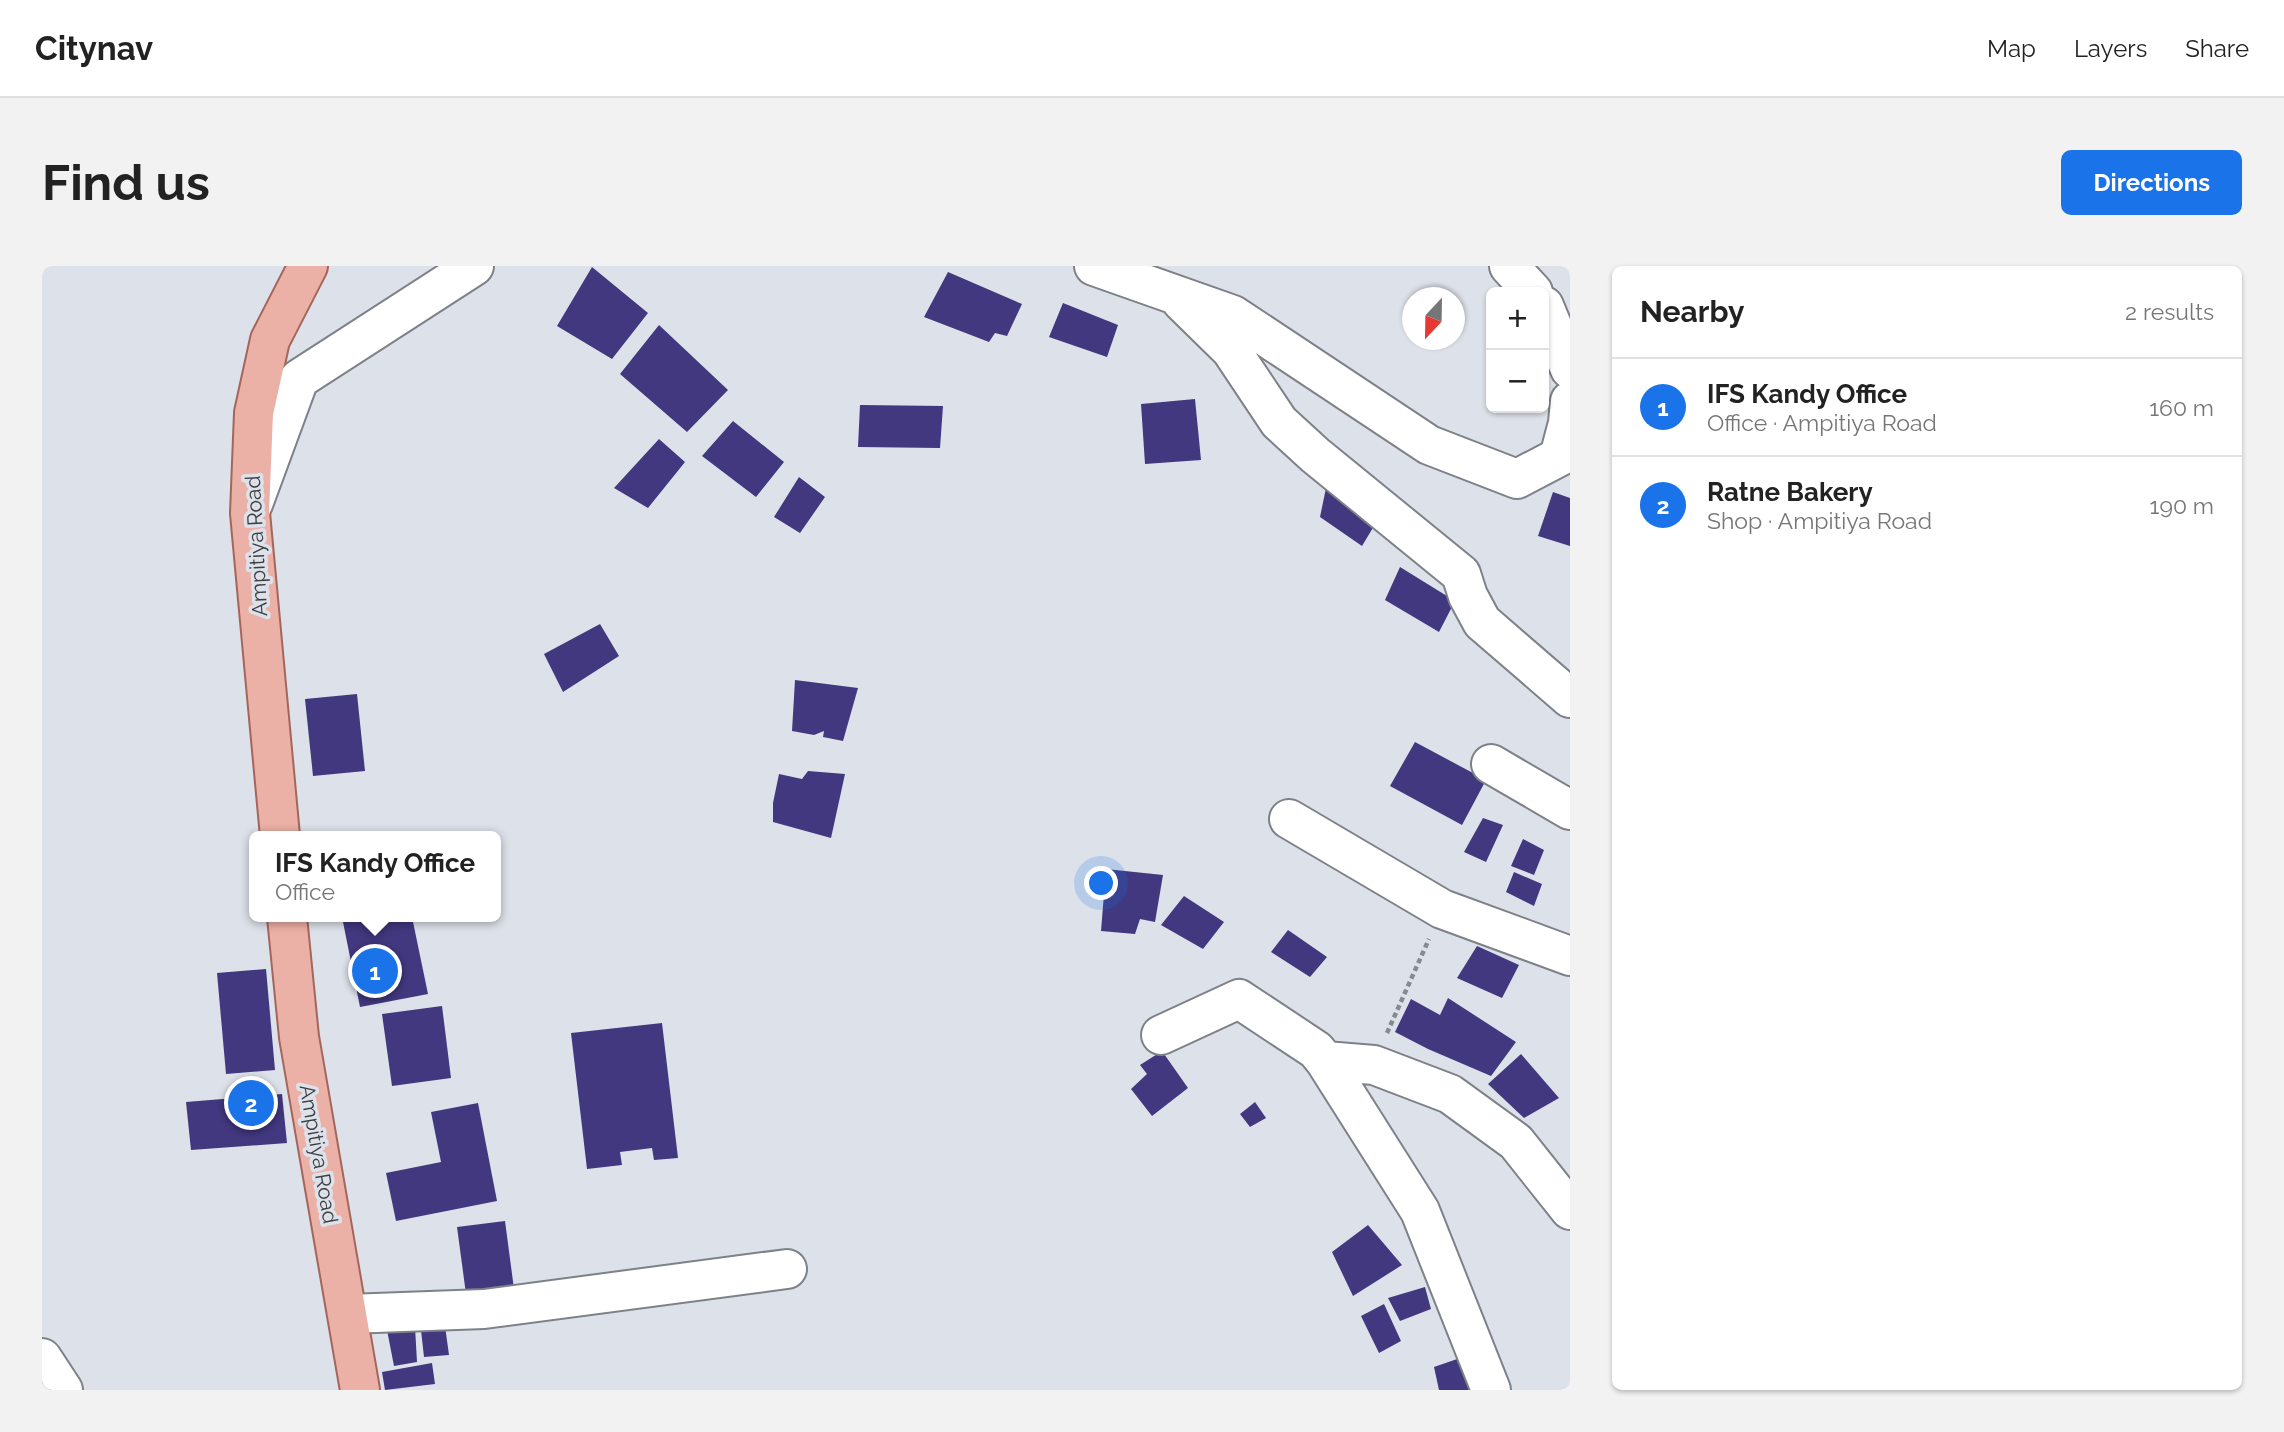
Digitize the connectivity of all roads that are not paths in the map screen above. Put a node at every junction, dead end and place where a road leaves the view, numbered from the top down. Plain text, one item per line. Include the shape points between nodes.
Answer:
1 (308, 266) edge
2 (474, 266) edge
3 (1094, 266) edge
4 (1509, 266) edge
5 (1528, 287) edge
6 (1172, 294) junction
7 (1549, 318) edge
8 (1570, 369) edge
9 (1570, 401) edge
10 (250, 513) junction
11 (1570, 698) edge
12 (1491, 764) dead end
13 (1570, 810) edge
14 (1289, 819) dead end
15 (280, 831) edge
16 (288, 922) edge
17 (1570, 956) edge
18 (1161, 1035) dead end
19 (1325, 1061) junction
20 (1570, 1210) edge
21 (786, 1269) dead end
22 (348, 1314) junction
23 (42, 1358) edge
24 (63, 1390) edge
25 (360, 1390) edge
26 (1491, 1390) edge

1 - 10 main road, Ampitiya Road via 270,340 254,414
2 - 10 street via 299,379
3 - 6 street
4 - 5 street
6 - 9 street via 1233,315 1429,445 1517,479 1559,457
6 - 11 street via 1231,350 1279,422 1461,574 1482,622
7 - 8 street
10 - 15 main road, Ampitiya Road
12 - 13 street
14 - 17 street via 1442,909
16 - 22 main road, Ampitiya Road via 299,1037
18 - 19 street via 1239,999 1317,1050
19 - 20 street via 1374,1065 1450,1094 1516,1142
19 - 26 street via 1420,1211
21 - 22 street via 484,1309
22 - 25 main road, Ampitiya Road
23 - 24 street

